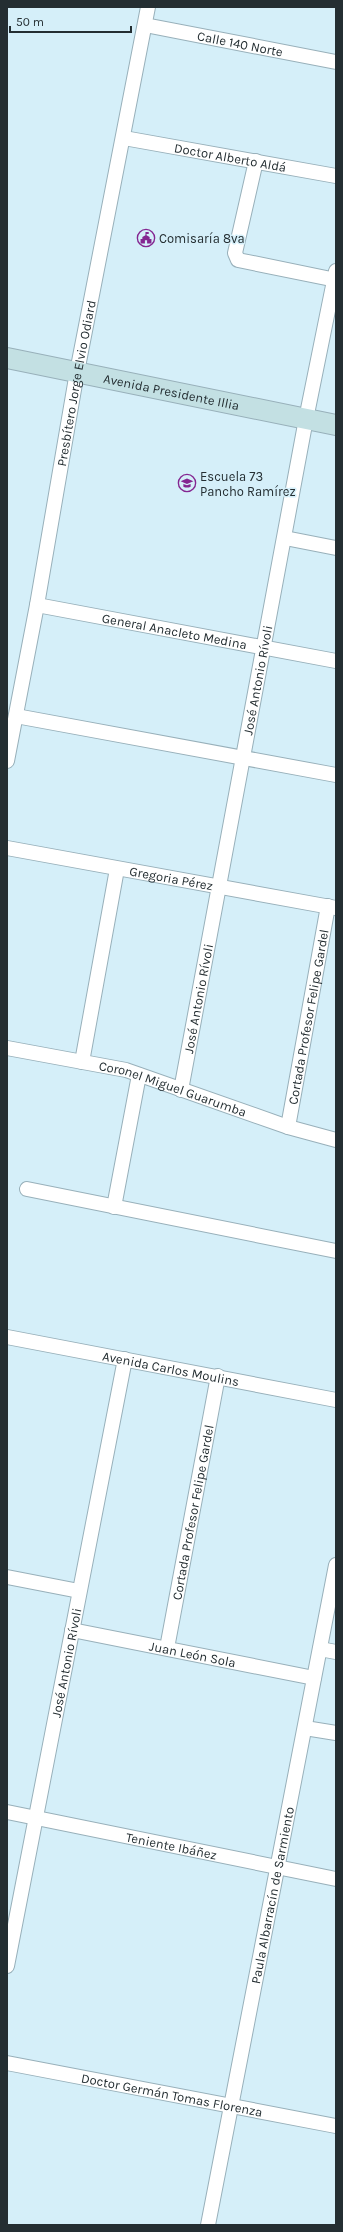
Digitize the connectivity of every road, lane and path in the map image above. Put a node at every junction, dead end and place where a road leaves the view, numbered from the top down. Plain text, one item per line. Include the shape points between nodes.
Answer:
1 (148, 7) edge
2 (145, 25) junction
3 (336, 62) edge
4 (124, 138) junction
5 (256, 161) junction
6 (336, 176) edge
7 (335, 277) edge
8 (7, 358) edge
9 (77, 372) junction
10 (306, 419) junction
11 (336, 425) edge
12 (285, 538) junction
13 (336, 548) edge
14 (37, 605) junction
15 (265, 648) junction
16 (336, 661) edge
17 (16, 716) junction
18 (244, 758) junction
19 (7, 761) edge
20 (336, 775) edge
21 (7, 848) edge
22 (117, 869) junction
23 (220, 887) junction
24 (332, 907) edge
25 (7, 1048) edge
26 (82, 1062) junction
27 (138, 1075) junction
28 (181, 1090) junction
29 (288, 1127) junction
30 (336, 1140) edge
31 (27, 1189) dead end
32 (114, 1207) junction
33 (336, 1251) edge
34 (7, 1337) edge
35 (125, 1359) junction
36 (218, 1376) junction
37 (336, 1400) edge
38 (336, 1565) edge
39 (7, 1577) edge
40 (79, 1591) junction
41 (72, 1630) junction
42 (167, 1648) junction
43 (320, 1649) junction
44 (336, 1652) edge
45 (314, 1678) junction
46 (305, 1728) junction
47 (336, 1734) edge
48 (7, 1812) edge
49 (35, 1818) junction
50 (276, 1868) junction
51 (336, 1879) edge
52 (7, 1966) edge
53 (7, 2063) edge
54 (231, 2108) junction
55 (336, 2126) edge
56 (208, 2225) edge

1 - 2 street, Presbítero Jorge Elvio Odiard
2 - 3 street, Calle 140 Norte
2 - 4 street, Presbítero Jorge Elvio Odiard
4 - 5 street, Doctor Alberto Aldá
4 - 9 street, Presbítero Jorge Elvio Odiard
5 - 6 street, Doctor Alberto Aldá
5 - 7 street via 235,252 238,260
7 - 10 street, José Antonio Rívoli
8 - 9 main road, Avenida Presidente Illia
9 - 10 main road, Avenida Presidente Illia
9 - 14 street, Presbítero Jorge Elvio Odiard
10 - 11 main road, Avenida Presidente Illia
10 - 12 street, José Antonio Rívoli
12 - 13 street
12 - 15 street, José Antonio Rívoli
14 - 15 street, General Anacleto Medina
14 - 17 street, Presbítero Jorge Elvio Odiard
15 - 16 street, General Anacleto Medina
15 - 18 street, José Antonio Rívoli
17 - 18 street
17 - 19 street, Presbítero Jorge Elvio Odiard
18 - 20 street
18 - 23 street, José Antonio Rívoli
21 - 22 street, Gregoria Pérez
22 - 23 street, Gregoria Pérez
22 - 26 street
23 - 24 street, Gregoria Pérez
23 - 28 street, José Antonio Rívoli
24 - 29 street, Cortada Profesor Felipe Gardel
25 - 26 street, Coronel Miguel Guarumba
26 - 27 street, Coronel Miguel Guarumba
27 - 28 street, Coronel Miguel Guarumba
27 - 32 street
28 - 29 street, Coronel Miguel Guarumba
29 - 30 street, Coronel Miguel Guarumba
31 - 32 street
32 - 33 street
34 - 35 street, Avenida Carlos Moulins
35 - 36 street, Avenida Carlos Moulins
35 - 40 street, José Antonio Rívoli
36 - 37 street, Avenida Carlos Moulins
36 - 42 street, Cortada Profesor Felipe Gardel
38 - 43 street, Paula Albarracín de Sarmiento
39 - 40 street
40 - 41 street, José Antonio Rívoli
41 - 42 street, Juan León Sola
41 - 49 street, José Antonio Rívoli
42 - 45 street, Juan León Sola
43 - 44 street
43 - 45 street, Paula Albarracín de Sarmiento
45 - 46 street, Paula Albarracín de Sarmiento
46 - 47 street
46 - 50 street, Paula Albarracín de Sarmiento
48 - 49 street, Teniente Ibáñez
49 - 50 street, Teniente Ibáñez
49 - 52 street, José Antonio Rívoli
50 - 51 street, Teniente Ibáñez
50 - 54 street, Paula Albarracín de Sarmiento
53 - 54 street, Doctor Germán Tomas Florenza
54 - 55 street, Doctor Germán Tomas Florenza
54 - 56 street, Paula Albarracín de Sarmiento

